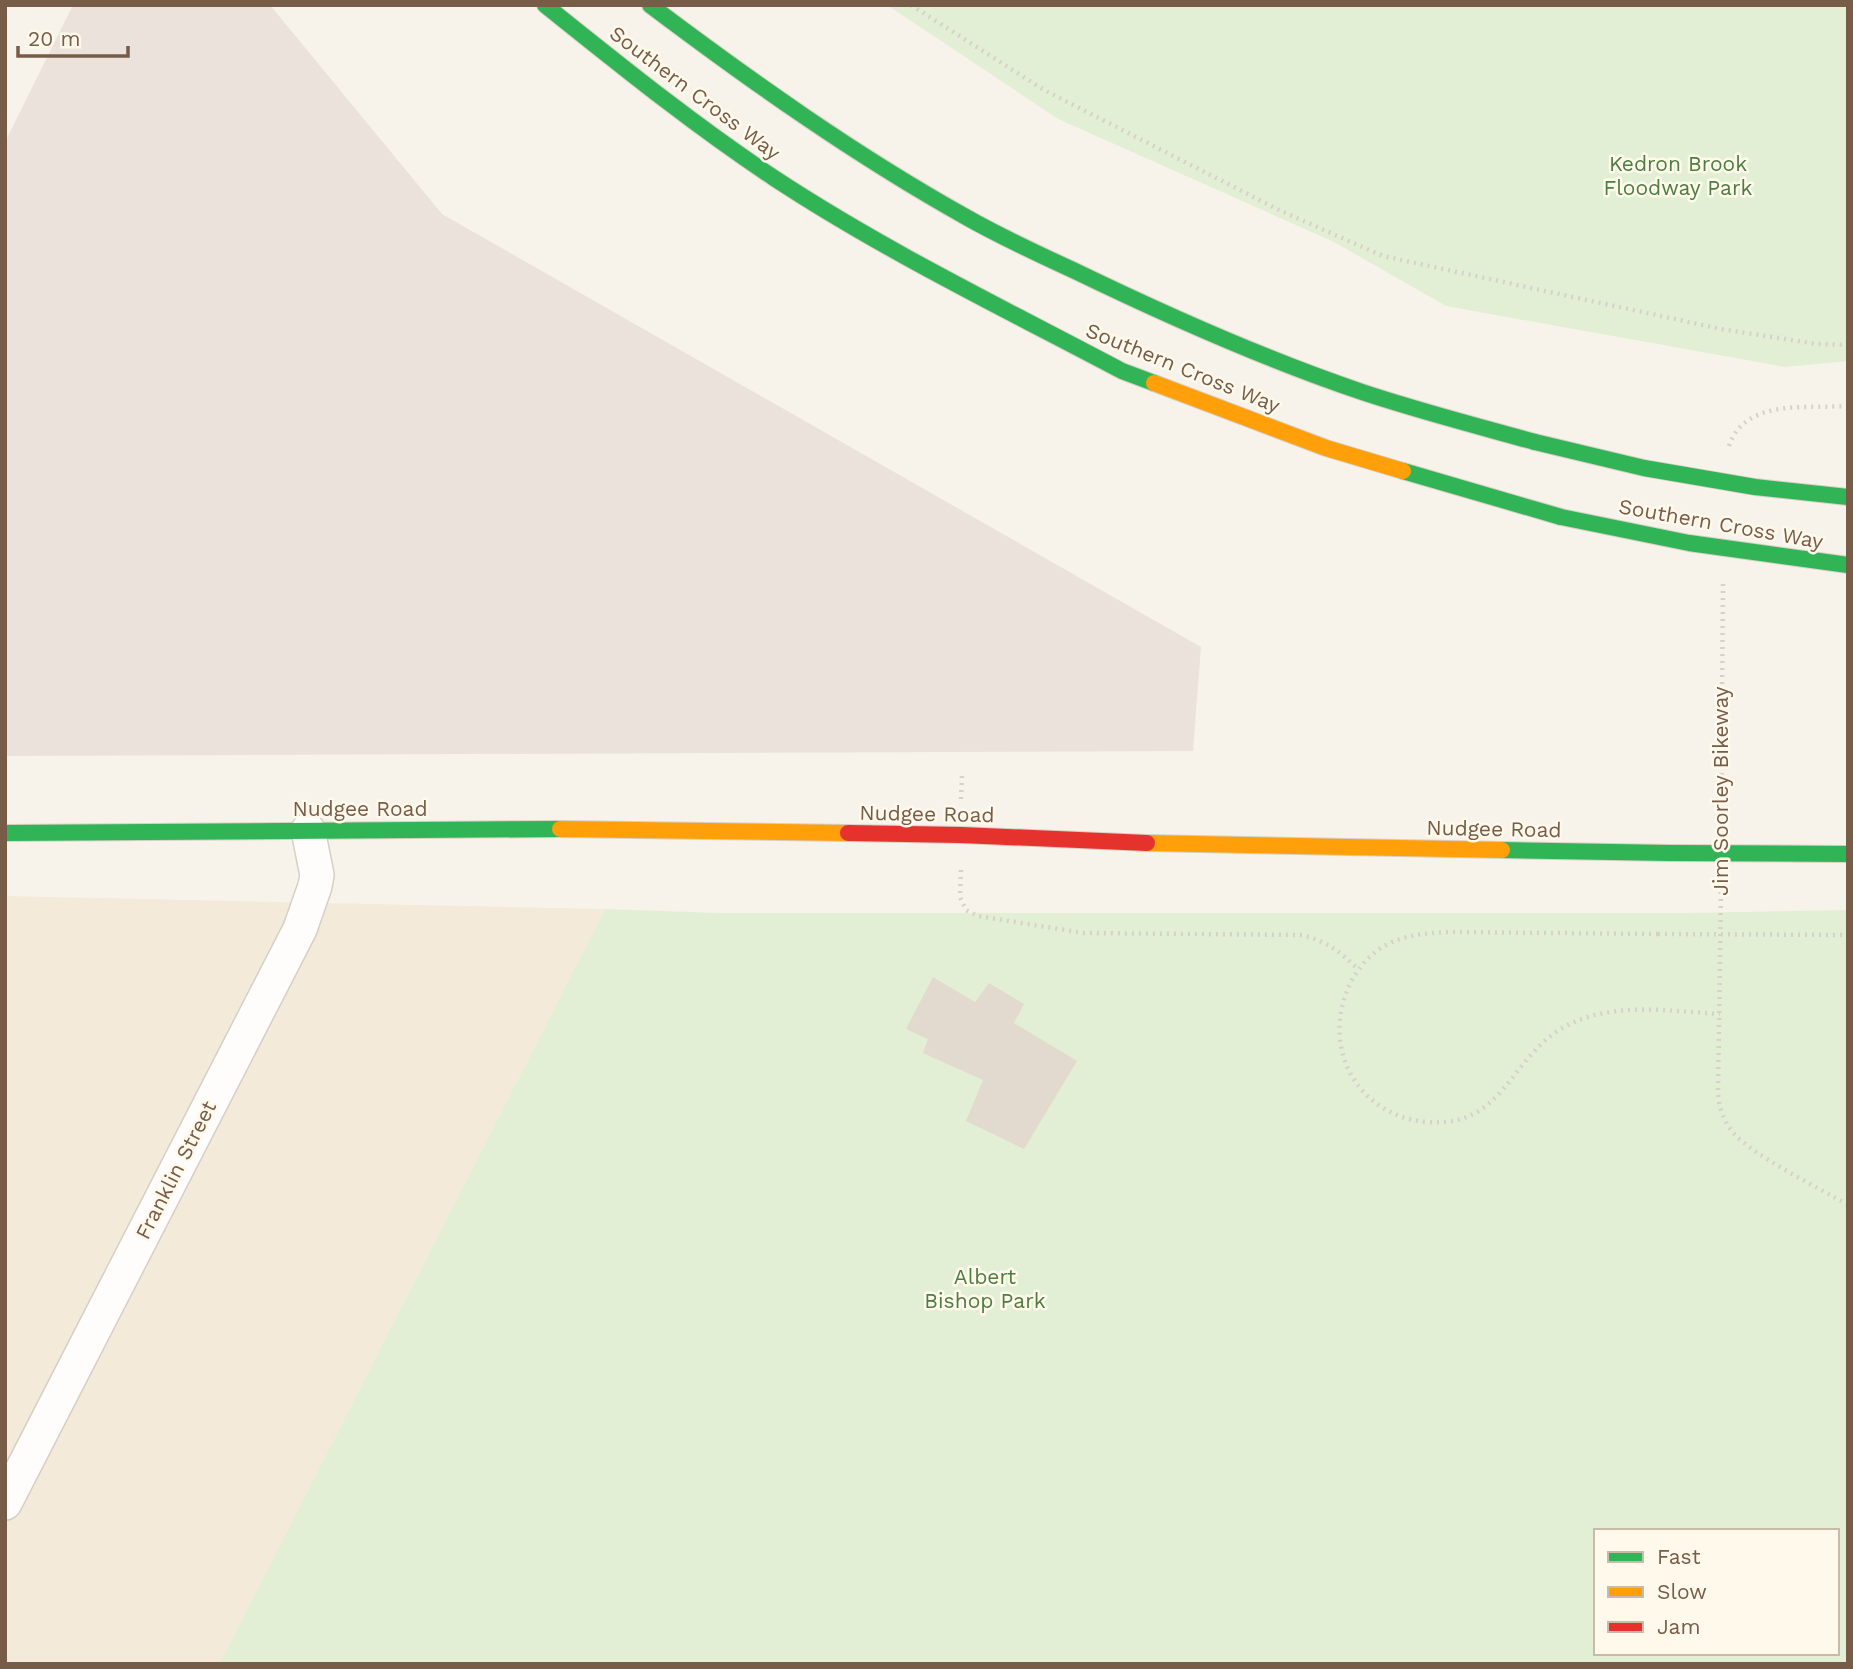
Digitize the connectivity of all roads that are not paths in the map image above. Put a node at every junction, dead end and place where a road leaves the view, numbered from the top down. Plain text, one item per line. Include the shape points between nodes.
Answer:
1 (545, 5) edge
2 (650, 5) edge
3 (1848, 497) edge
4 (1848, 565) edge
5 (308, 830) junction
6 (5, 833) edge
7 (1848, 854) edge
8 (5, 1503) edge

1 - 4 main road, Southern Cross Way, bridge via 672,106 774,178 886,247 1122,371 1326,448 1561,516 1689,543
2 - 3 main road, Southern Cross Way, bridge via 825,132 967,218 1218,337 1340,384 1535,442 1644,468
5 - 6 main road, Nudgee Road
5 - 7 main road, Nudgee Road, bridge via 961,835 1081,842
5 - 8 street, Franklin Street via 317,875 300,929

